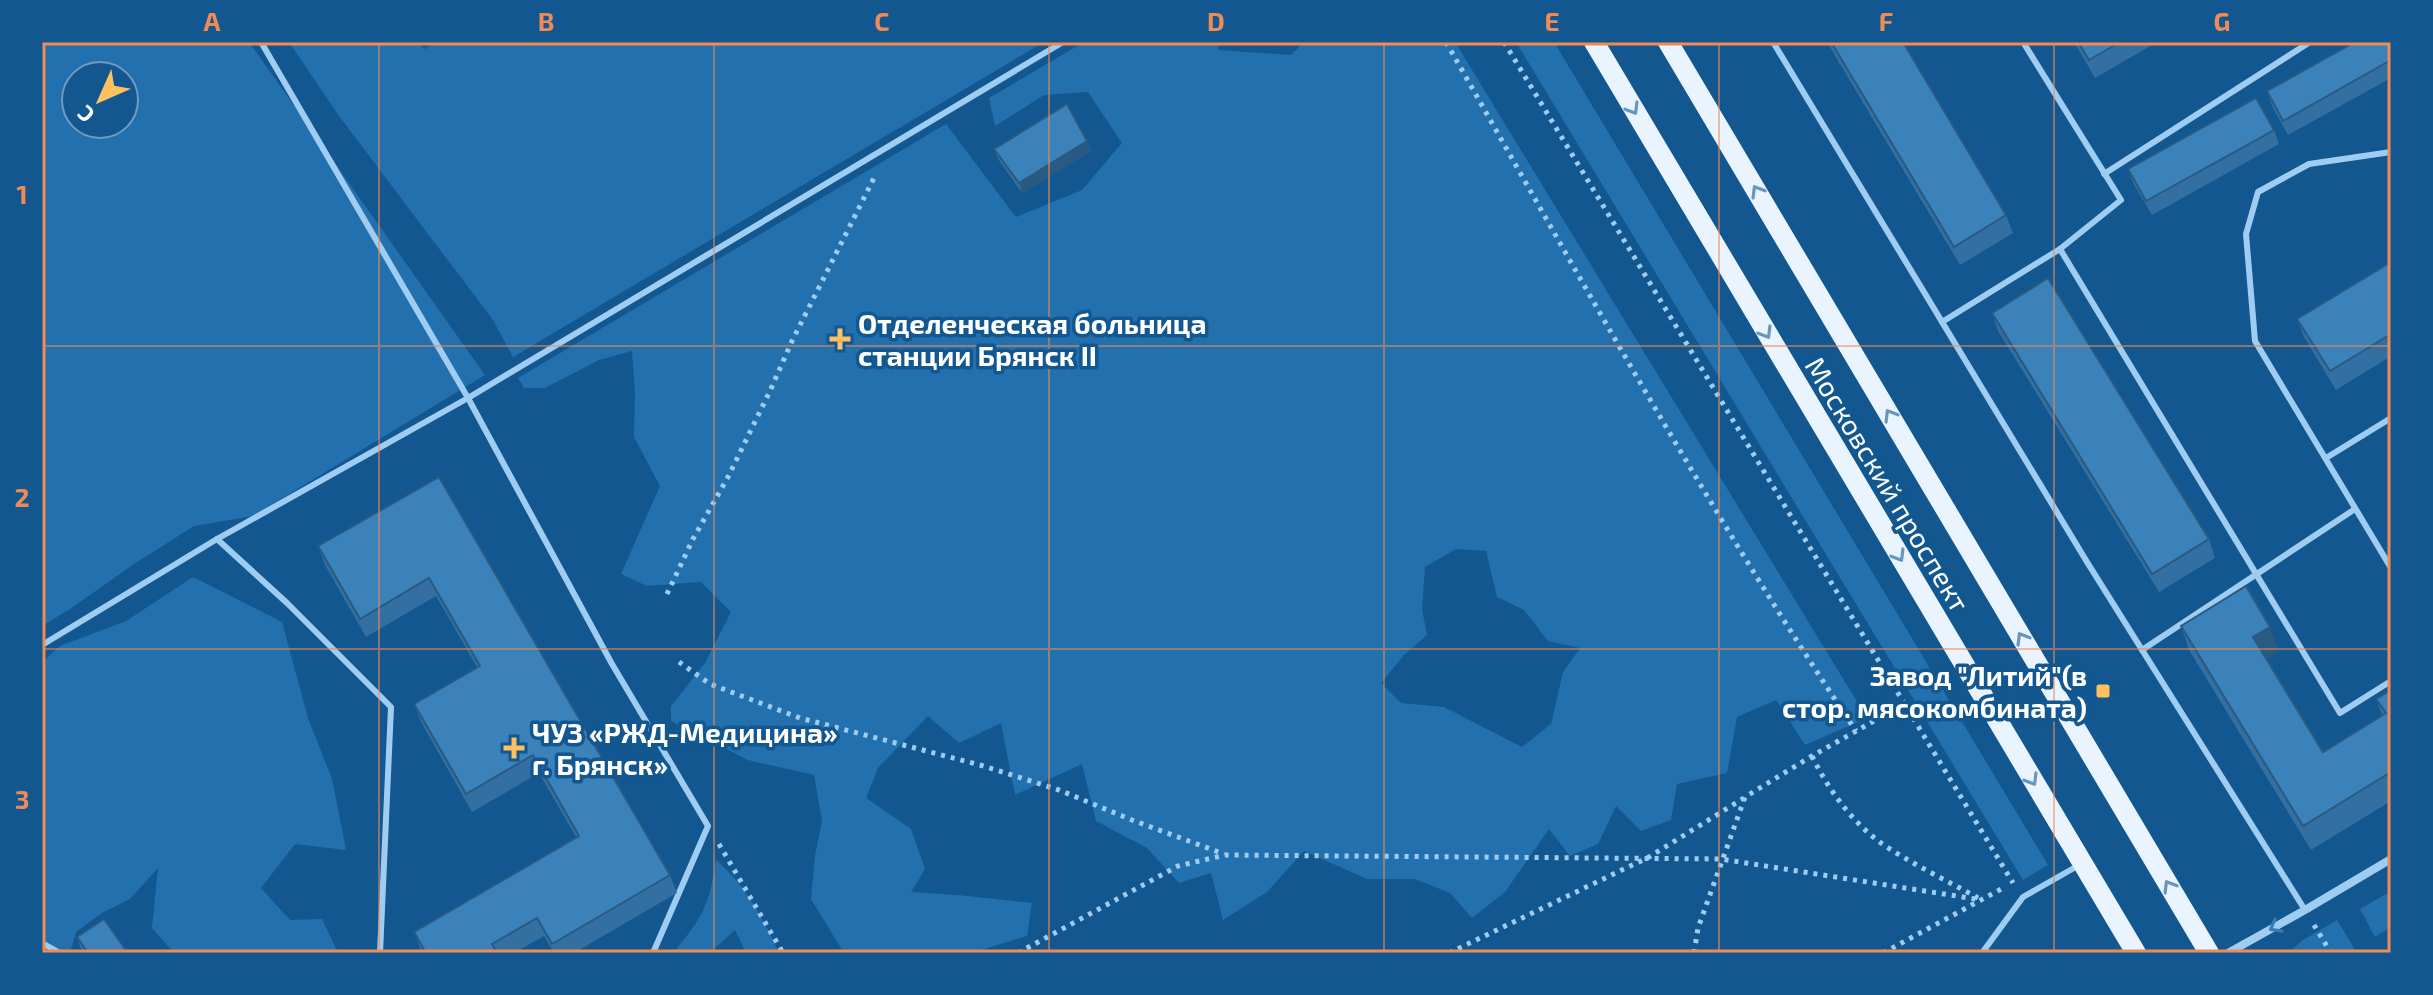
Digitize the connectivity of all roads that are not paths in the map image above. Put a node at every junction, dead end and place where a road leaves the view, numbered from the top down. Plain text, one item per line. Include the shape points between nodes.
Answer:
1 (261, 42) edge
2 (1063, 42) edge
3 (1594, 42) edge
4 (1668, 42) edge
5 (1773, 42) edge
6 (2023, 42) edge
7 (2310, 42) edge
8 (2391, 152) edge
9 (2104, 174) junction
10 (2060, 249) junction
11 (1942, 322) junction
12 (468, 398) junction
13 (2391, 418) edge
14 (2326, 458) junction
15 (2355, 509) junction
16 (217, 539) junction
17 (2391, 568) edge
18 (2256, 574) junction
19 (42, 645) edge
20 (2142, 650) junction
21 (2391, 681) edge
22 (2391, 859) edge
23 (2081, 864) junction
24 (2305, 910) junction
25 (42, 943) edge
26 (60, 953) edge
27 (380, 953) edge
28 (653, 953) edge
29 (1982, 953) edge
30 (2136, 953) edge
31 (2209, 953) edge
32 (2228, 953) edge

1 - 12 lane
2 - 12 lane
3 -> 23 main road, Московский проспект
31 -> 4 main road, Московский проспект
5 - 11 lane
6 - 9 lane
7 - 9 lane
8 - 14 lane via 2309,164 2258,192 2246,234 2255,341
9 - 10 lane via 2121,200
10 - 11 lane
10 - 18 lane
11 - 20 lane
12 - 16 lane
12 - 28 lane via 612,664 708,826
13 - 14 lane
14 - 15 lane
15 - 17 lane
15 - 18 lane
16 - 19 lane
16 - 27 lane via 391,707
18 - 20 lane
18 - 21 lane via 2340,713
20 - 24 lane
22 - 24 street
23 - 29 lane via 2023,897
23 - 30 main road, Московский проспект
24 -> 32 street
25 - 26 lane

